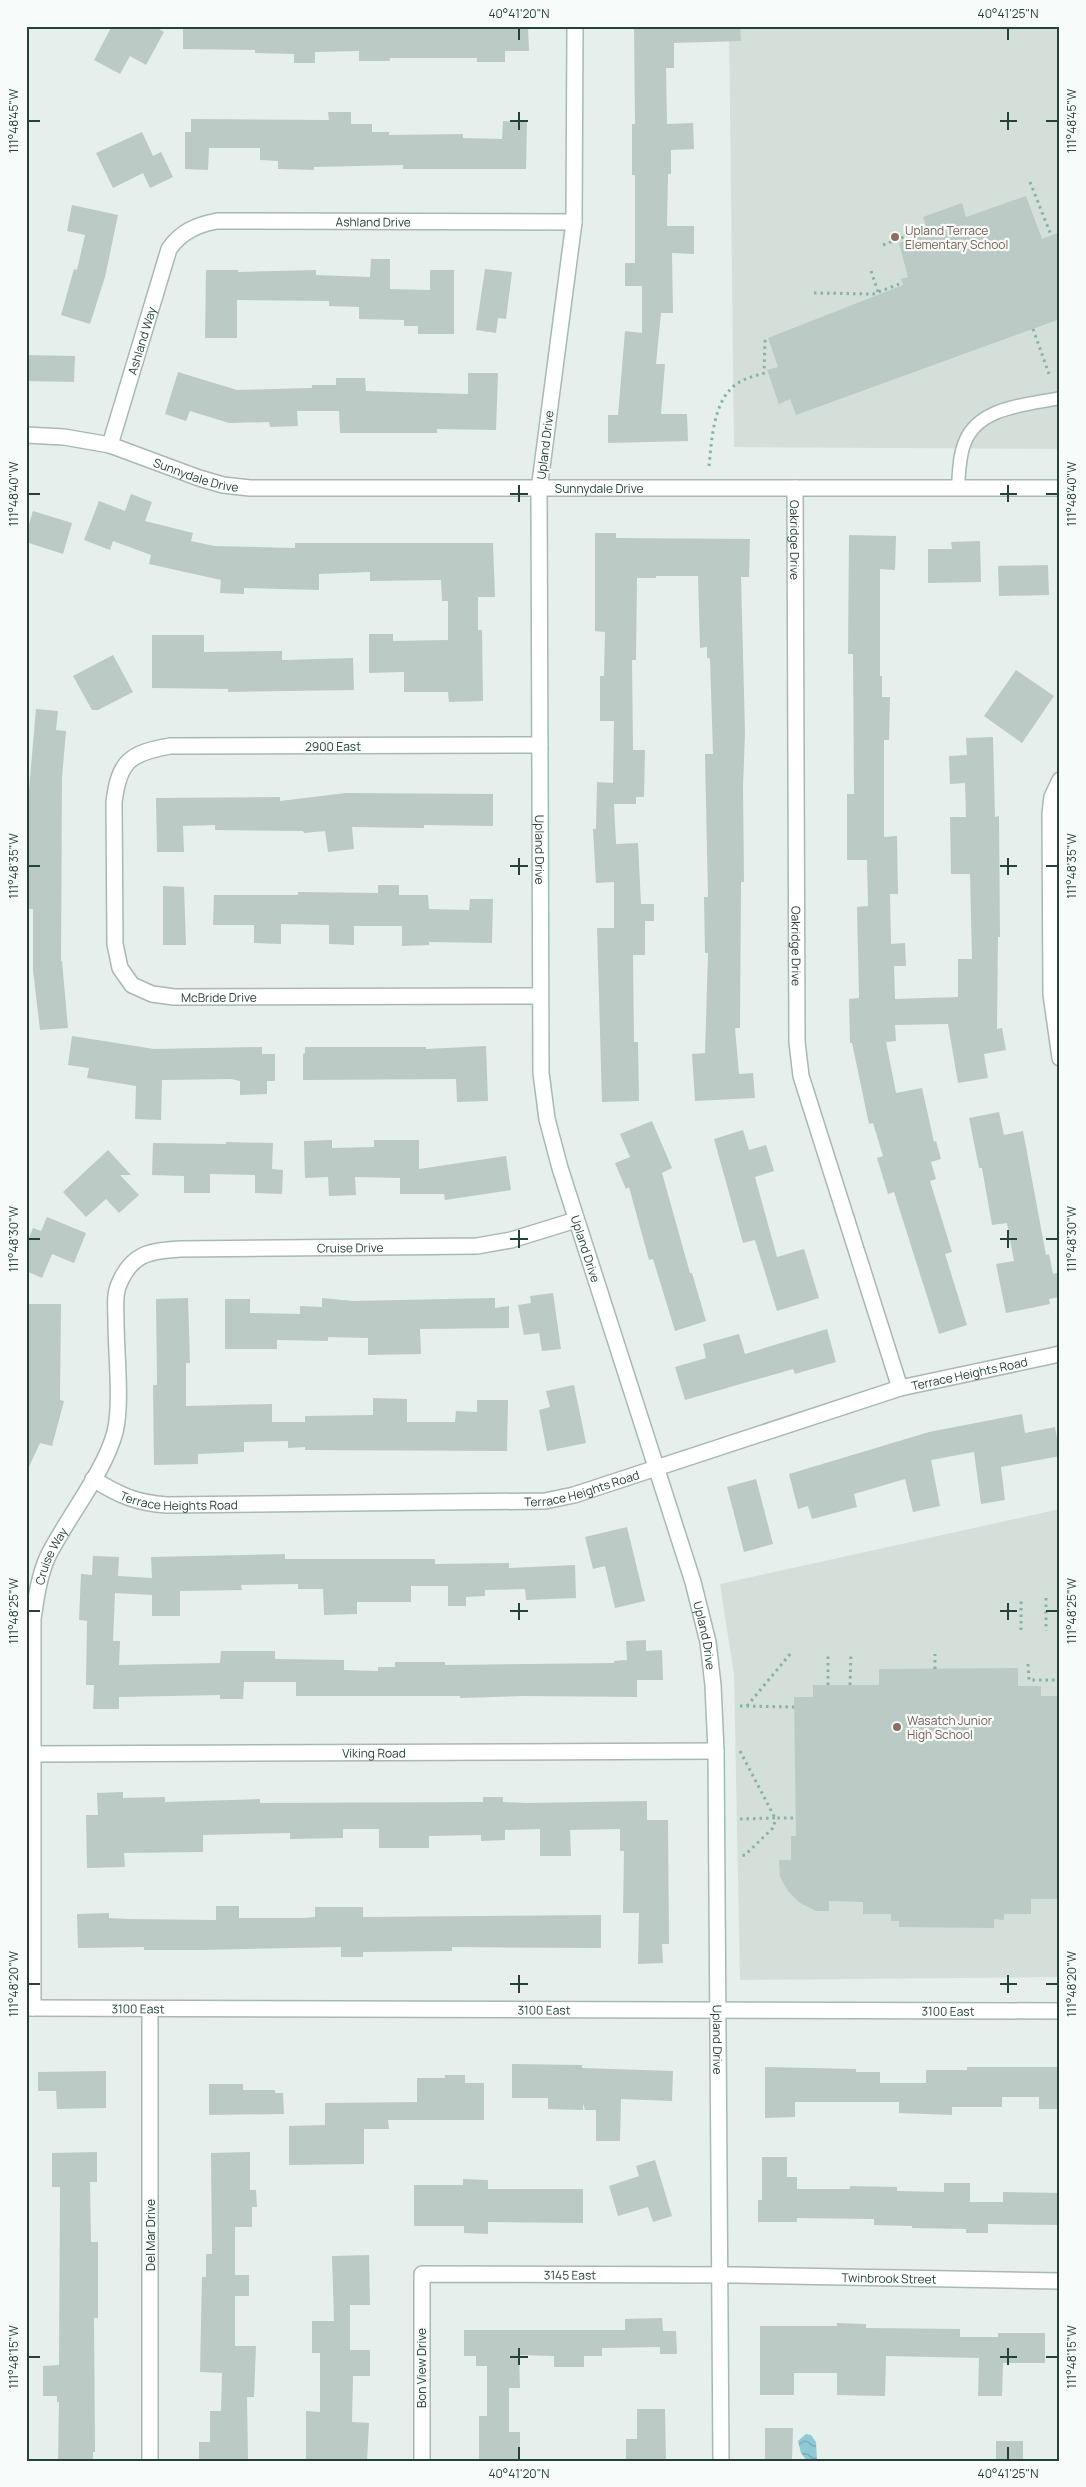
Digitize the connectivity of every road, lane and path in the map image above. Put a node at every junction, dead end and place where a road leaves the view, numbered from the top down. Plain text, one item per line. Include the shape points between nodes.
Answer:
1 (575, 26) edge
2 (1030, 182) dead end
3 (574, 222) junction
4 (927, 228) dead end
5 (1051, 236) dead end
6 (176, 239) joint
7 (883, 245) dead end
8 (871, 271) dead end
9 (902, 283) dead end
10 (878, 292) junction
11 (814, 293) dead end
12 (1033, 329) dead end
13 (765, 339) dead end
14 (1049, 374) dead end
15 (1060, 398) edge
16 (26, 435) edge
17 (110, 445) junction
18 (709, 466) dead end
19 (795, 488) junction
20 (958, 488) junction
21 (1060, 488) edge
22 (539, 490) junction
23 (540, 745) junction
24 (128, 760) joint
25 (1058, 782) edge
26 (540, 996) junction
27 (1060, 1058) edge
28 (576, 1220) junction
29 (127, 1268) joint
30 (1060, 1354) edge
31 (900, 1388) junction
32 (657, 1467) junction
33 (93, 1479) junction
34 (1021, 1598) dead end
35 (1046, 1598) dead end
36 (1021, 1630) dead end
37 (1046, 1631) dead end
38 (791, 1653) dead end
39 (828, 1653) dead end
40 (851, 1654) dead end
41 (935, 1654) dead end
42 (1028, 1664) dead end
43 (935, 1669) dead end
44 (1060, 1680) edge
45 (828, 1685) dead end
46 (850, 1685) dead end
47 (740, 1706) dead end
48 (747, 1706) junction
49 (794, 1706) dead end
50 (716, 1751) junction
51 (740, 1751) dead end
52 (33, 1754) junction
53 (775, 1818) junction
54 (795, 1818) dead end
55 (740, 1819) dead end
56 (740, 1856) dead end
57 (30, 2008) edge
58 (150, 2009) junction
59 (718, 2010) junction
60 (1060, 2011) edge
61 (422, 2274) joint
62 (718, 2275) junction
63 (1060, 2281) edge
64 (150, 2461) edge
65 (422, 2461) edge
66 (721, 2461) edge

1 - 3 street, Upland Drive
2 - 5 path
3 - 6 street, Ashland Drive via 217,222 202,224
3 - 22 street, Upland Drive
4 - 7 path
6 - 17 street, Ashland Way via 169,249
8 - 10 path
9 - 10 path
10 - 11 path
12 - 14 path
13 - 18 path via 764,372 738,383 722,403 712,431
15 - 20 lane via 995,411 979,422 965,440
16 - 17 street, Sunnydale Drive via 64,437
17 - 22 street, Sunnydale Drive via 223,486
19 - 20 street, Sunnydale Drive
19 - 22 street, Sunnydale Drive
19 - 31 street, Oakridge Drive via 797,1042 800,1076
20 - 21 street, Sunnydale Drive
22 - 23 street, Upland Drive
23 - 24 street, 2900 East via 170,746 147,750
23 - 26 street, Upland Drive
24 - 26 street, McBride Drive via 117,781 114,802 116,944 120,968 132,986 152,994 174,997
25 - 27 street via 1050,814 1051,994
26 - 28 street, Upland Drive via 541,1073 547,1119
28 - 29 street, Cruise Drive via 511,1240 477,1246 180,1249 153,1251 139,1257
28 - 32 street, Upland Drive
29 - 33 street, Cruise Way via 116,1299 115,1432
30 - 31 street, Terrace Heights Road
31 - 32 street, Terrace Heights Road
32 - 33 street, Terrace Heights Road via 574,1495 517,1503 167,1505 142,1503
32 - 50 street, Upland Drive via 708,1642
33 - 52 street, Cruise Way via 48,1558 38,1586 33,1619
34 - 36 path
35 - 37 path
38 - 48 path
39 - 45 path
40 - 46 path
41 - 43 path
42 - 44 path via 1029,1680
47 - 48 path
48 - 49 path
50 - 52 street, Viking Road
50 - 59 street, Upland Drive
51 - 53 path
52 - 57 street, Cruise Way
53 - 54 path
53 - 55 path
53 - 56 path via 774,1827
57 - 58 street, 3100 East
58 - 59 street, 3100 East
58 - 64 street, Del Mar Drive
59 - 60 street, 3100 East
59 - 62 street, Upland Drive
61 - 62 street, 3145 East
61 - 65 street, Bon View Drive
62 - 63 street, Twinbrook Street
62 - 66 street, Upland Drive

